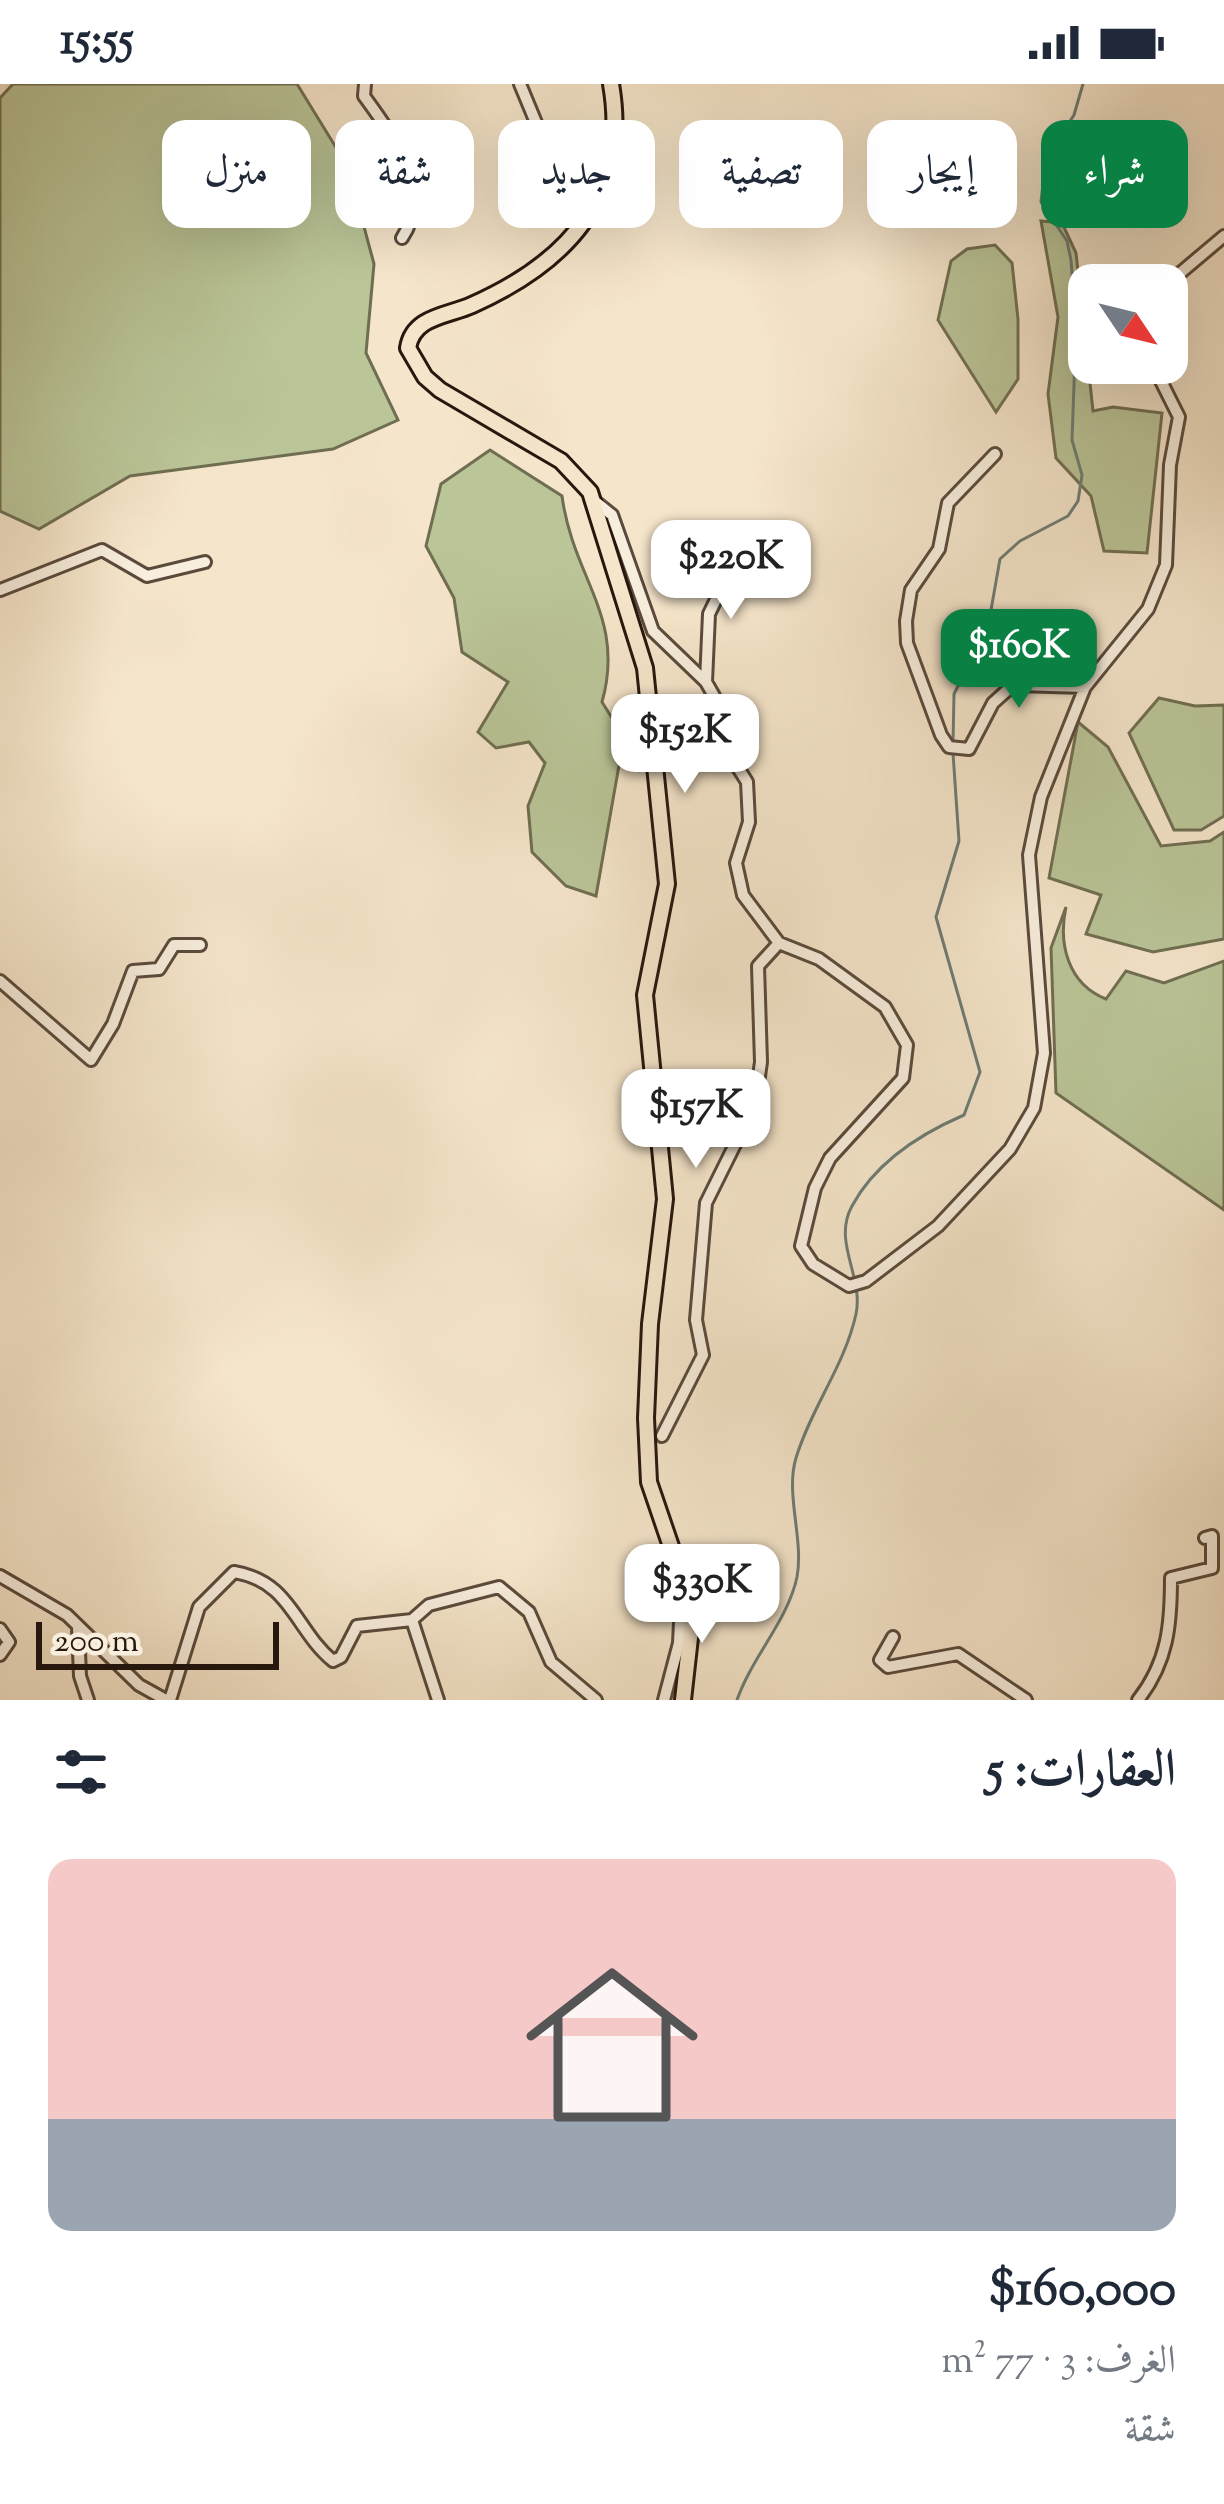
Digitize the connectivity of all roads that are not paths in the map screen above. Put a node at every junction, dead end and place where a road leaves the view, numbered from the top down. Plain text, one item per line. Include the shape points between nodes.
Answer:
1 (365, 84) edge
2 (520, 84) edge
3 (611, 84) edge
4 (535, 120) edge
5 (1224, 236) edge
6 (402, 238) dead end
7 (1188, 266) edge
8 (1162, 384) edge
9 (994, 454) dead end
10 (597, 502) junction
11 (739, 551) dead end
12 (205, 562) dead end
13 (0, 590) edge
14 (706, 682) junction
15 (1085, 687) junction
16 (778, 944) junction
17 (200, 945) dead end
18 (0, 981) edge
19 (662, 1436) dead end
20 (1204, 1538) dead end
21 (0, 1576) edge
22 (682, 1578) junction
23 (412, 1620) junction
24 (77, 1624) junction
25 (0, 1630) edge
26 (893, 1637) dead end
27 (0, 1655) edge
28 (88, 1700) edge
29 (162, 1700) edge
30 (438, 1700) edge
31 (596, 1700) edge
32 (664, 1700) edge
33 (682, 1700) edge
34 (1026, 1700) edge
35 (1138, 1700) edge

1 - 6 street via 364,96 403,152 412,201
2 - 4 street
3 - 10 main road via 611,170 576,232 514,284 422,324 408,348 430,382 561,461
5 - 7 street
8 - 15 street via 1179,418 1166,566 1148,609
9 - 15 street via 948,503 939,549 911,590 907,643 949,747 969,749 993,703 1013,685
10 - 14 street via 612,515 652,631
10 - 22 main road via 645,668 656,738 667,884 645,994 665,1199 646,1418 649,1482
11 - 14 street via 709,614
12 - 13 street via 147,576 110,551 91,551
14 - 16 street via 718,736 747,782 738,881
15 - 16 street via 1055,752 1030,855 1044,1053 1034,1108 1010,1149 952,1212 849,1286 812,1264 801,1246 805,1218 830,1158 903,1078 907,1045 864,989
16 - 19 street via 758,966 755,1105 706,1203 696,1320 703,1355
17 - 18 street via 174,945 159,969 133,971 92,1060
20 - 35 street via 1212,1536 1212,1568 1172,1578 1172,1629
21 - 24 street
22 - 32 street via 677,1659
22 - 33 main road via 694,1621
23 - 29 street via 357,1626 333,1661 278,1590 234,1572 200,1607
23 - 30 street
23 - 31 street via 429,1605 499,1588 529,1612 551,1662
24 - 28 street
24 - 29 street
25 - 27 street via 9,1642
26 - 34 street via 880,1660 888,1667 958,1654

